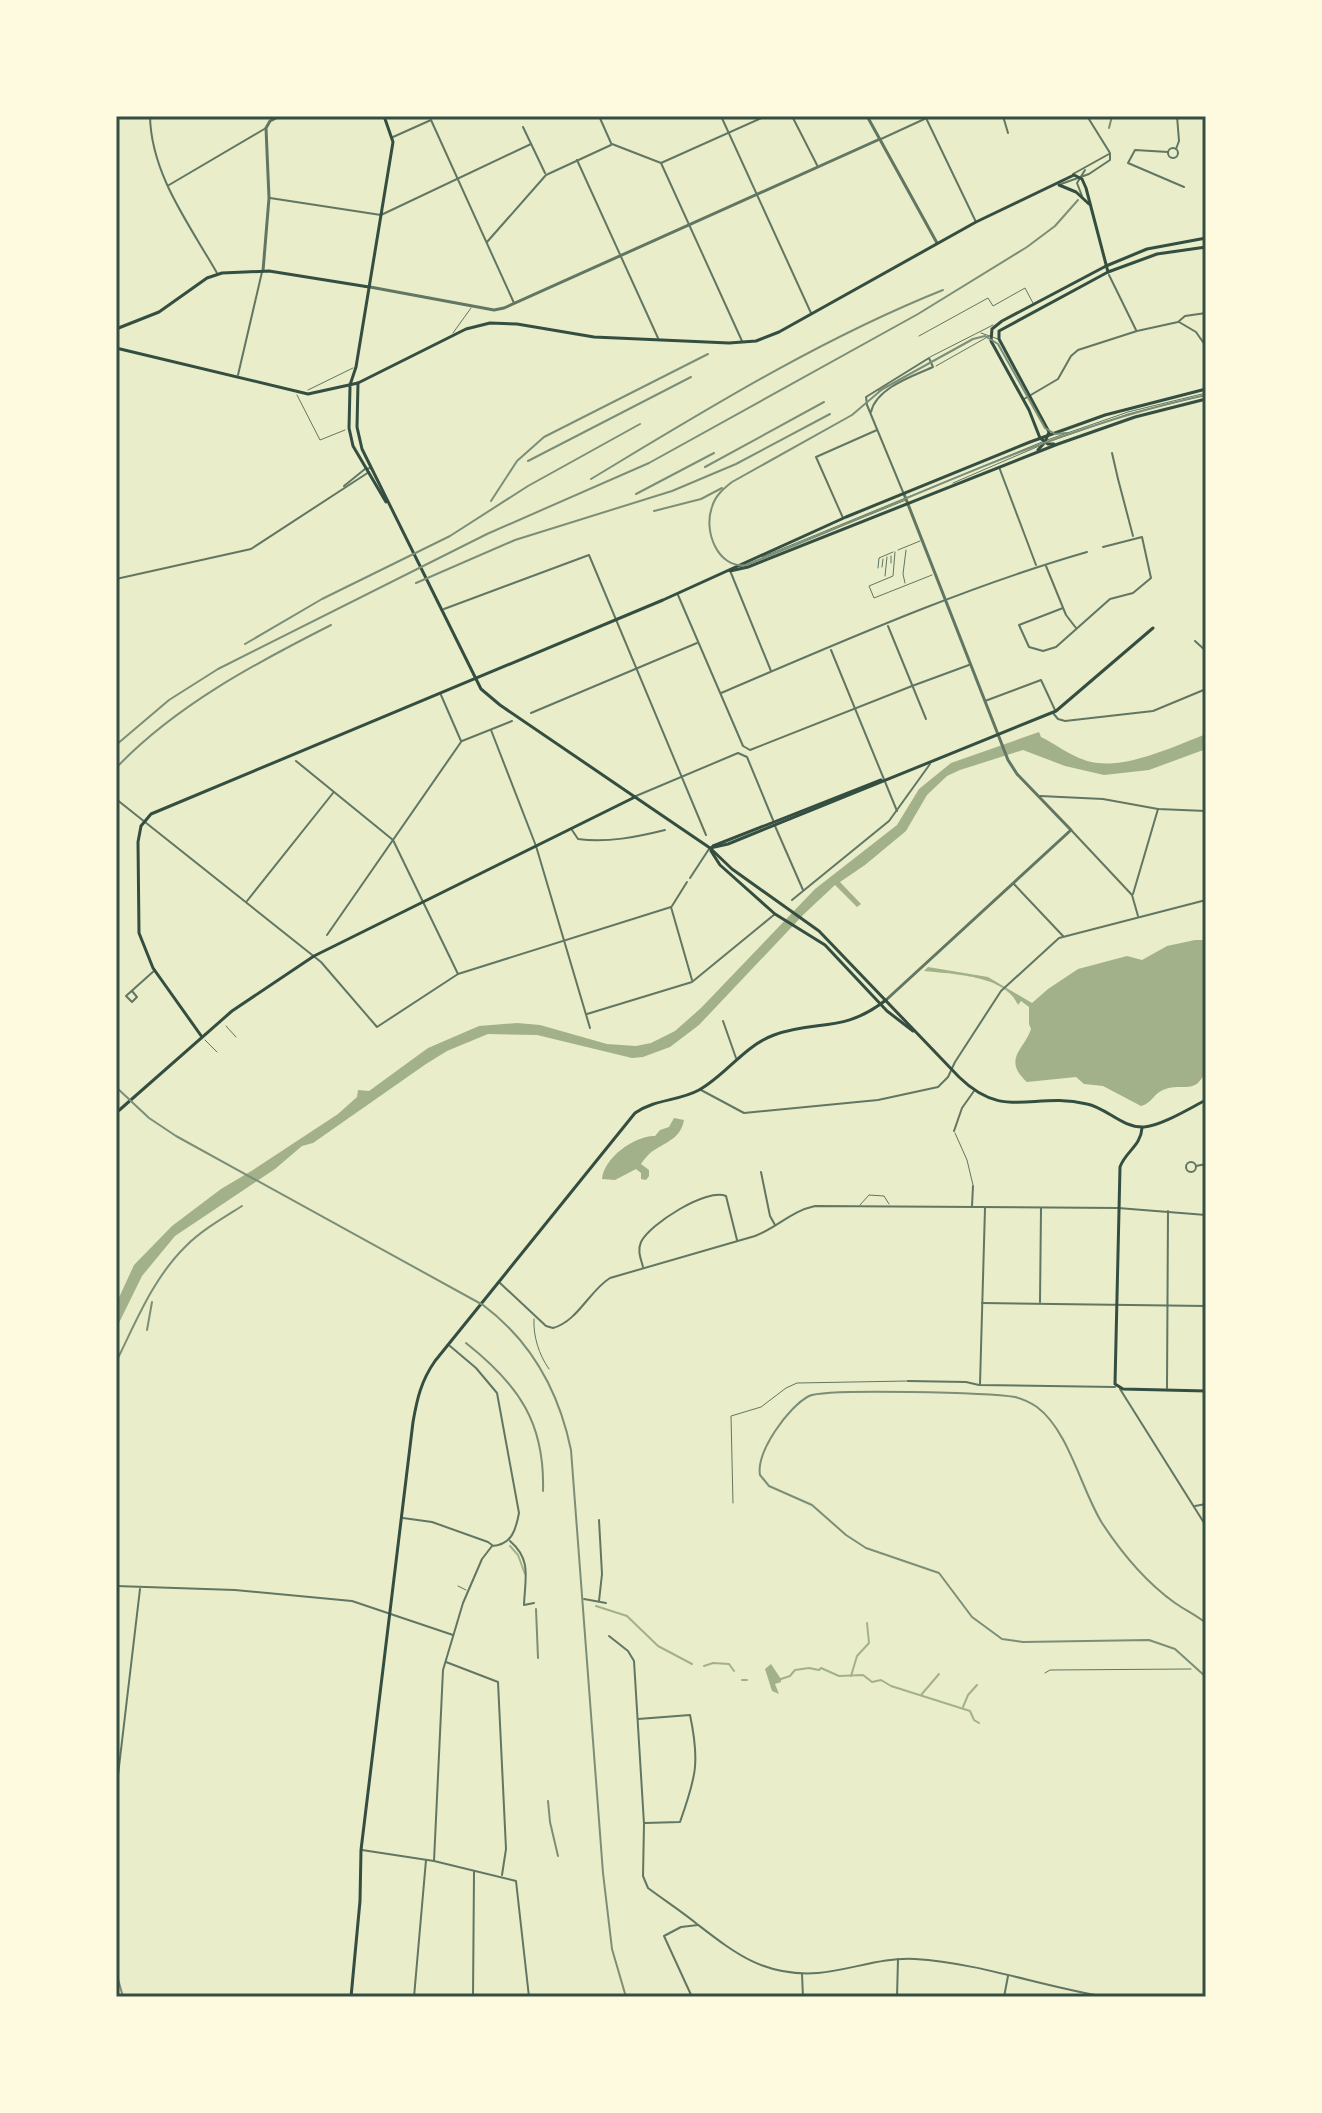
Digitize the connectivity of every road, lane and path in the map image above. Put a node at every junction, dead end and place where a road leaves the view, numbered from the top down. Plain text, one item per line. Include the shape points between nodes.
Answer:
1 (150, 116) edge
2 (280, 116) edge
3 (384, 116) edge
4 (599, 116) edge
5 (721, 116) edge
6 (766, 116) edge
7 (792, 116) edge
8 (867, 116) edge
9 (931, 116) edge
10 (1003, 116) edge
11 (1087, 116) edge
12 (1177, 116) edge
13 (926, 118) junction
14 (523, 127) dead end
15 (266, 128) junction
16 (729, 133) junction
17 (1008, 133) dead end
18 (393, 137) junction
19 (880, 139) junction
20 (531, 144) junction
21 (612, 144) junction
22 (1176, 149) junction
23 (1168, 152) junction
24 (1110, 154) junction
25 (577, 160) junction
26 (661, 163) junction
27 (818, 167) junction
28 (1085, 169) junction
29 (546, 175) junction
30 (1070, 175) junction
31 (1079, 177) junction
32 (458, 180) junction
33 (1057, 185) junction
34 (168, 186) junction
35 (1184, 187) dead end
36 (756, 195) junction
37 (1082, 196) junction
38 (269, 198) junction
39 (1089, 204) junction
40 (381, 215) junction
41 (976, 222) junction
42 (689, 225) junction
43 (1206, 238) edge
44 (487, 242) junction
45 (937, 243) junction
46 (1206, 247) edge
47 (621, 257) junction
48 (1106, 266) junction
49 (263, 271) junction
50 (1108, 272) junction
51 (218, 274) junction
52 (369, 287) junction
53 (474, 304) junction
54 (514, 304) junction
55 (1034, 304) junction
56 (811, 313) junction
57 (1206, 313) edge
58 (1178, 322) junction
59 (996, 324) junction
60 (118, 328) edge
61 (999, 331) junction
62 (1137, 331) junction
63 (978, 333) junction
64 (116, 335) edge
65 (452, 335) junction
66 (991, 335) junction
67 (919, 336) dead end
68 (999, 339) junction
69 (659, 340) junction
70 (742, 343) junction
71 (1205, 345) edge
72 (116, 347) edge
73 (929, 358) junction
74 (356, 367) junction
75 (933, 367) junction
76 (237, 378) junction
77 (358, 383) junction
78 (350, 385) junction
79 (297, 393) junction
80 (308, 394) junction
81 (1206, 394) edge
82 (1029, 396) junction
83 (1023, 400) junction
84 (871, 412) junction
85 (349, 428) junction
86 (878, 430) junction
87 (1049, 435) junction
88 (1044, 442) junction
89 (1058, 444) junction
90 (1035, 452) junction
91 (1112, 453) dead end
92 (999, 467) junction
93 (372, 468) junction
94 (366, 471) junction
95 (947, 476) junction
96 (953, 478) junction
97 (951, 486) junction
98 (905, 499) junction
99 (394, 515) junction
100 (843, 519) junction
101 (1134, 538) junction
102 (920, 541) junction
103 (906, 547) junction
104 (1103, 547) dead end
105 (893, 552) junction
106 (1087, 552) dead end
107 (887, 555) junction
108 (883, 557) junction
109 (891, 563) dead end
110 (1046, 565) junction
111 (882, 567) dead end
112 (1037, 567) junction
113 (878, 568) dead end
114 (730, 571) junction
115 (934, 574) junction
116 (116, 579) edge
117 (885, 579) junction
118 (907, 585) junction
119 (678, 594) junction
120 (945, 601) junction
121 (1063, 608) junction
122 (440, 610) junction
123 (616, 619) junction
124 (888, 625) junction
125 (1153, 628) dead end
126 (1077, 629) junction
127 (1195, 641) dead end
128 (698, 643) junction
129 (830, 649) junction
130 (1206, 651) edge
131 (970, 665) junction
132 (637, 669) junction
133 (772, 672) junction
134 (475, 679) junction
135 (912, 686) junction
136 (1206, 689) edge
137 (721, 693) junction
138 (440, 694) junction
139 (985, 701) junction
140 (854, 709) junction
141 (1054, 711) junction
142 (531, 713) dead end
143 (926, 719) dead end
144 (512, 721) dead end
145 (491, 730) junction
146 (998, 734) junction
147 (461, 742) junction
148 (932, 760) junction
149 (296, 761) dead end
150 (682, 776) junction
151 (884, 780) junction
152 (334, 792) junction
153 (1039, 796) junction
154 (635, 797) junction
155 (116, 799) edge
156 (1158, 809) junction
157 (1206, 811) edge
158 (897, 812) junction
159 (144, 821) junction
160 (774, 823) junction
161 (572, 829) junction
162 (665, 830) dead end
163 (1071, 830) junction
164 (706, 835) dead end
165 (393, 840) junction
166 (536, 846) junction
167 (710, 848) junction
168 (690, 878) dead end
169 (687, 882) dead end
170 (1013, 882) junction
171 (803, 890) junction
172 (1132, 895) junction
173 (792, 900) dead end
174 (1206, 900) edge
175 (246, 902) junction
176 (423, 902) junction
177 (671, 907) junction
178 (775, 914) junction
179 (1138, 917) junction
180 (804, 919) junction
181 (801, 930) junction
182 (327, 935) dead end
183 (1063, 936) junction
184 (563, 942) junction
185 (314, 956) junction
186 (155, 970) junction
187 (458, 974) junction
188 (692, 982) junction
189 (132, 991) dead end
190 (886, 1000) junction
191 (880, 1004) junction
192 (586, 1015) junction
193 (723, 1021) dead end
194 (226, 1026) dead end
195 (590, 1028) dead end
196 (919, 1036) junction
197 (202, 1037) junction
198 (236, 1037) dead end
199 (217, 1052) dead end
200 (737, 1059) junction
201 (951, 1070) junction
202 (700, 1089) junction
203 (974, 1091) junction
204 (1206, 1100) edge
205 (116, 1113) edge
206 (1142, 1127) junction
207 (954, 1131) joint
208 (1206, 1164) edge
209 (1196, 1166) dead end
210 (761, 1172) dead end
211 (973, 1186) joint
212 (860, 1205) junction
213 (891, 1206) junction
214 (972, 1207) junction
215 (985, 1208) junction
216 (1041, 1208) junction
217 (1118, 1208) junction
218 (1168, 1211) junction
219 (1206, 1215) edge
220 (775, 1225) junction
221 (737, 1241) junction
222 (643, 1267) junction
223 (499, 1282) junction
224 (1040, 1303) junction
225 (982, 1304) junction
226 (1116, 1304) junction
227 (1167, 1305) junction
228 (1206, 1306) edge
229 (535, 1316) junction
230 (449, 1345) junction
231 (549, 1369) dead end
232 (908, 1381) joint
233 (979, 1385) junction
234 (1118, 1387) junction
235 (1167, 1390) junction
236 (1206, 1391) edge
237 (733, 1503) dead end
238 (1206, 1504) edge
239 (1193, 1507) junction
240 (402, 1518) junction
241 (599, 1520) dead end
242 (1206, 1526) edge
243 (509, 1540) junction
244 (492, 1546) junction
245 (116, 1586) edge
246 (458, 1586) dead end
247 (140, 1588) junction
248 (468, 1591) junction
249 (584, 1599) dead end
250 (599, 1601) junction
251 (534, 1603) dead end
252 (606, 1603) dead end
253 (391, 1614) junction
254 (453, 1635) junction
255 (609, 1636) dead end
256 (445, 1662) junction
257 (1191, 1669) dead end
258 (1045, 1673) dead end
259 (637, 1720) junction
260 (116, 1792) edge
261 (644, 1824) junction
262 (361, 1850) junction
263 (426, 1860) junction
264 (434, 1861) junction
265 (474, 1871) junction
266 (502, 1876) junction
267 (699, 1925) junction
268 (898, 1959) junction
269 (802, 1974) junction
270 (1009, 1975) junction
271 (351, 1997) edge
272 (414, 1997) edge
273 (473, 1997) edge
274 (529, 1997) edge
275 (692, 1997) edge
276 (803, 1997) edge
277 (897, 1997) edge
278 (1004, 1997) edge
279 (1107, 1997) edge

1 - 34 street via 151,143
2 - 15 street
3 - 18 main road
4 - 21 street
5 - 16 street
6 - 16 street
7 - 27 street
8 - 19 street
9 - 13 street
10 - 17 street
11 - 24 street
12 - 22 street
13 - 19 street
13 - 41 street
14 - 20 street
15 - 34 street
15 - 38 street
16 - 26 street
16 - 36 street
18 - 32 street via 431,120
18 - 40 main road
19 - 27 street
19 - 45 street
20 - 29 street
20 - 32 street
21 - 25 street
21 - 26 street
22 - 23 street
22 - 23 street via 1174,158
23 - 35 street via 1135,150 1128,163
24 - 28 street
24 - 31 street via 1110,160
25 - 29 street
25 - 47 street
26 - 42 street
27 - 36 street
28 - 30 street
28 - 31 street
29 - 44 street
30 - 31 main road
30 - 33 main road
31 - 33 street
31 - 37 street
31 - 39 main road
32 - 40 street
32 - 44 street
33 - 37 main road
33 - 41 main road
34 - 51 street
36 - 42 street
36 - 56 street
37 - 39 main road
38 - 40 street
38 - 49 street
39 - 48 main road
40 - 52 main road
41 - 45 main road
42 - 47 street
42 - 70 street
43 - 48 main road via 1144,249
44 - 54 street
45 - 56 main road
46 - 50 main road via 1157,254
47 - 54 street
47 - 69 street
48 - 50 main road
48 - 55 main road
49 - 51 main road
49 - 52 main road
49 - 76 street
50 - 61 main road
50 - 62 street
51 - 60 main road via 159,312
52 - 53 street
52 - 74 main road
53 - 54 street via 497,310
53 - 65 lane
55 - 59 main road
55 - 67 lane via 1025,288 993,306 988,298
56 - 70 main road via 771,336
57 - 58 street
58 - 62 street
58 - 71 street via 1196,332
59 - 63 lane
59 - 66 main road
60 - 64 main road
61 - 66 lane
61 - 68 main road
62 - 82 street via 1078,350 1058,379
63 - 66 lane
63 - 73 lane
65 - 69 main road via 504,323 594,337
65 - 77 main road
66 - 68 lane
66 - 75 lane
66 - 83 main road
68 - 82 main road
69 - 70 main road
72 - 76 main road
73 - 75 street
73 - 84 street via 867,395
74 - 77 main road
74 - 78 main road
74 - 80 lane
75 - 84 street via 884,393
76 - 79 main road
77 - 78 main road
77 - 93 main road via 357,433
78 - 80 main road
78 - 85 main road
79 - 80 main road
79 - 85 lane via 320,440
81 - 87 main road via 1143,403
81 - 88 lane
81 - 89 main road
82 - 83 street
82 - 87 main road
83 - 88 main road
84 - 86 street
85 - 94 main road
86 - 98 street
86 - 100 street via 816,457
87 - 88 main road
88 - 89 main road
88 - 90 main road
88 - 95 main road
88 - 96 lane
88 - 97 lane
89 - 90 main road
90 - 92 main road
91 - 101 street
92 - 97 main road
92 - 112 street
93 - 94 street
93 - 99 main road
94 - 99 main road
94 - 116 street via 251,549
95 - 96 lane
95 - 98 main road
96 - 98 lane
97 - 98 main road
98 - 100 main road
98 - 102 street
98 - 114 main road
99 - 122 main road
100 - 114 main road
101 - 104 street
101 - 126 street via 1142,537 1151,578 1133,593 1110,599
102 - 103 lane
102 - 115 street
103 - 105 lane
103 - 118 lane
105 - 107 lane
105 - 109 lane
105 - 117 lane via 893,576
106 - 110 street
107 - 108 lane
107 - 117 lane
108 - 111 lane
108 - 113 lane
110 - 112 street
110 - 121 street
112 - 120 street
114 - 119 main road
114 - 133 street
115 - 118 lane
115 - 120 street
117 - 118 lane via 869,586 874,598
119 - 123 main road
119 - 128 street
120 - 124 street
120 - 131 street
121 - 126 street
121 - 126 street via 1019,625 1029,647 1056,647
122 - 123 street via 589,555
122 - 134 main road
123 - 132 street
123 - 134 main road
124 - 129 street
124 - 135 street
125 - 141 main road
127 - 130 street
128 - 132 street
128 - 137 street
129 - 133 street
129 - 140 street
131 - 135 street
131 - 139 street
132 - 142 street
132 - 150 street
133 - 137 street
134 - 138 main road
134 - 154 main road via 492,699
135 - 140 street
135 - 143 street
136 - 141 street via 1147,712 1065,721
137 - 140 street via 743,746 750,750
138 - 147 street
138 - 159 main road
139 - 141 street via 1041,680
139 - 146 street
140 - 151 street
141 - 146 main road
144 - 145 street
145 - 147 street
145 - 166 street
146 - 148 main road
146 - 153 street via 1017,774
147 - 165 street
148 - 151 main road
148 - 158 street
149 - 152 street
150 - 154 street
150 - 160 street via 738,753 747,757
150 - 164 street
151 - 158 street
151 - 160 main road
152 - 165 street
152 - 175 street
153 - 156 street
153 - 163 street
154 - 161 main road
154 - 167 main road
155 - 159 street
156 - 157 street
156 - 172 street
158 - 171 street
159 - 175 street
159 - 186 main road via 138,842 139,933
160 - 167 main road
160 - 171 street
161 - 162 street via 582,840
161 - 166 main road
163 - 170 street
163 - 172 street
165 - 176 street
165 - 182 street
166 - 176 main road
166 - 184 street
167 - 168 street
167 - 178 main road via 715,860
167 - 180 main road
169 - 177 street
170 - 183 street
170 - 190 street
171 - 173 street
172 - 179 street
174 - 179 street
175 - 185 street
176 - 185 main road
176 - 187 street
177 - 184 street
177 - 188 street
178 - 181 main road
178 - 188 street
179 - 183 street
180 - 181 street via 807,927
180 - 190 main road
181 - 191 main road via 825,945
183 - 201 street via 1001,991
184 - 187 street
184 - 192 street
185 - 187 street via 377,1027
185 - 197 main road
186 - 189 street
186 - 197 main road
188 - 192 street
190 - 191 main road
190 - 196 main road
191 - 196 main road
191 - 200 main road via 848,1022 771,1036
192 - 195 street
193 - 200 street
194 - 198 lane
196 - 201 main road
197 - 199 lane
197 - 205 main road
200 - 202 main road
201 - 202 street via 940,1088 878,1100 744,1113
201 - 203 main road
202 - 223 main road via 635,1113
203 - 206 main road via 998,1102 1083,1103
203 - 207 street
204 - 206 main road
206 - 217 main road via 1138,1144 1121,1165
207 - 211 lane
208 - 209 street
210 - 220 street
211 - 214 street
212 - 213 street
212 - 213 lane via 869,1195 884,1196
212 - 220 street via 809,1207
213 - 214 street
214 - 215 street
215 - 216 street
215 - 225 street
216 - 217 street
216 - 224 street
217 - 218 street
217 - 226 main road
218 - 219 street
218 - 227 street
220 - 221 street
221 - 222 street
221 - 222 street via 726,1196 699,1197 644,1238 639,1252
222 - 229 street via 606,1280 558,1327 546,1326
223 - 229 street
223 - 230 main road
224 - 225 street
224 - 226 street
225 - 233 street
226 - 227 street
226 - 234 main road
227 - 228 street
227 - 235 street
229 - 231 lane via 541,1358
230 - 240 main road via 417,1393
230 - 243 street via 497,1393 518,1500 517,1525
232 - 233 street
232 - 237 lane via 797,1383 761,1407 731,1416
233 - 234 street
234 - 235 main road
234 - 239 street
235 - 236 main road
238 - 239 street
239 - 242 street
240 - 244 street via 442,1525
240 - 253 main road
241 - 250 street
243 - 244 street
243 - 251 street via 526,1562 524,1605
244 - 248 street
245 - 247 street
246 - 248 lane
247 - 253 street via 337,1599
247 - 260 street
248 - 254 street
249 - 250 street
250 - 252 street
253 - 254 street
253 - 262 main road
254 - 256 street
255 - 259 street via 634,1661
256 - 264 street
256 - 266 street via 498,1682 506,1849
257 - 258 lane
259 - 261 street
259 - 261 street via 690,1715 697,1753 695,1780 680,1822
261 - 267 street via 643,1876 648,1888
262 - 263 street
262 - 271 main road
263 - 264 street
263 - 272 street
264 - 265 street
265 - 266 street
265 - 273 street
266 - 274 street via 516,1881
267 - 269 street via 749,1962
267 - 275 street via 664,1936
268 - 269 street
268 - 270 street
268 - 277 street
269 - 276 street
270 - 278 street
270 - 279 street

